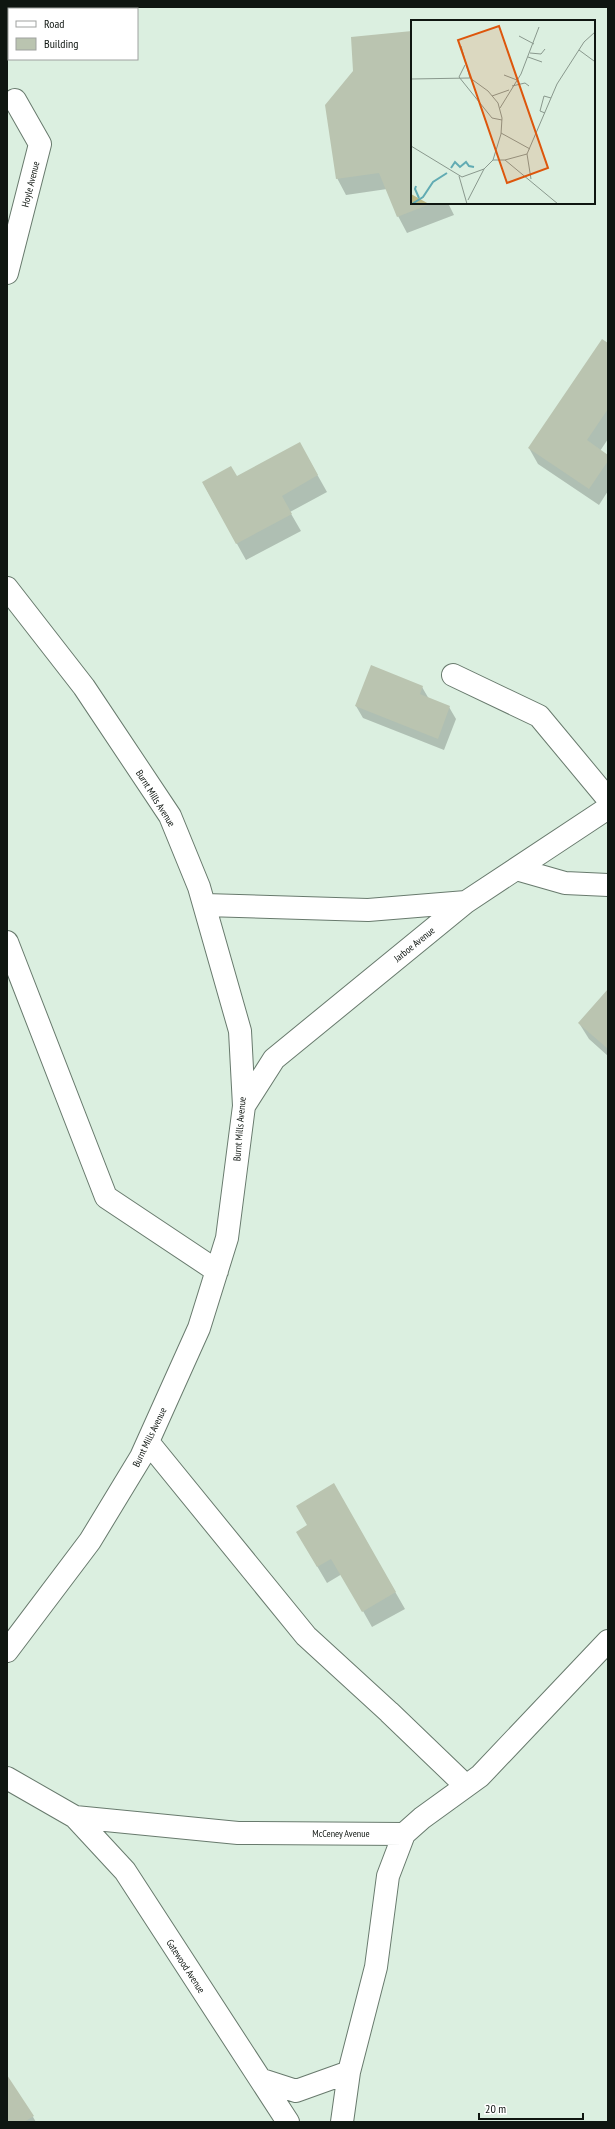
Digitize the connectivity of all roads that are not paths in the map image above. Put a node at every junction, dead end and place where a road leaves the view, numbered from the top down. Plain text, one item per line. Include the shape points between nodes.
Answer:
1 (16, 100) dead end
2 (7, 273) edge
3 (7, 588) edge
4 (453, 675) dead end
5 (608, 799) edge
6 (608, 808) edge
7 (516, 869) junction
8 (608, 885) edge
9 (466, 902) junction
10 (205, 905) junction
11 (7, 942) edge
12 (244, 1106) junction
13 (217, 1272) junction
14 (148, 1442) junction
15 (608, 1641) edge
16 (7, 1651) edge
17 (7, 1778) edge
18 (466, 1786) junction
19 (75, 1817) junction
20 (404, 1834) junction
21 (349, 2072) junction
22 (262, 2080) junction
23 (288, 2122) edge
24 (342, 2122) edge

1 - 2 street, Hoyle Avenue via 40,144
3 - 10 street, Burnt Mills Avenue via 84,687 170,816
4 - 5 street via 539,716
6 - 7 street, Jarboe Avenue
7 - 8 street via 565,883
7 - 9 street, Jarboe Avenue
9 - 10 street via 368,910
9 - 12 street, Jarboe Avenue via 274,1059
10 - 12 street, Burnt Mills Avenue via 240,1031
11 - 13 street via 106,1197
12 - 13 street, Burnt Mills Avenue via 227,1238
13 - 14 street, Burnt Mills Avenue via 200,1328
14 - 16 street, Burnt Mills Avenue via 90,1541
14 - 18 street via 306,1636
15 - 18 street via 480,1776
17 - 19 street, McCeney Avenue
18 - 20 street
19 - 20 street, McCeney Avenue via 238,1833
19 - 22 street, Gatewood Avenue via 125,1871
20 - 21 street via 388,1876 376,1967
21 - 22 street via 296,2091
21 - 24 street
22 - 23 street, Gatewood Avenue

